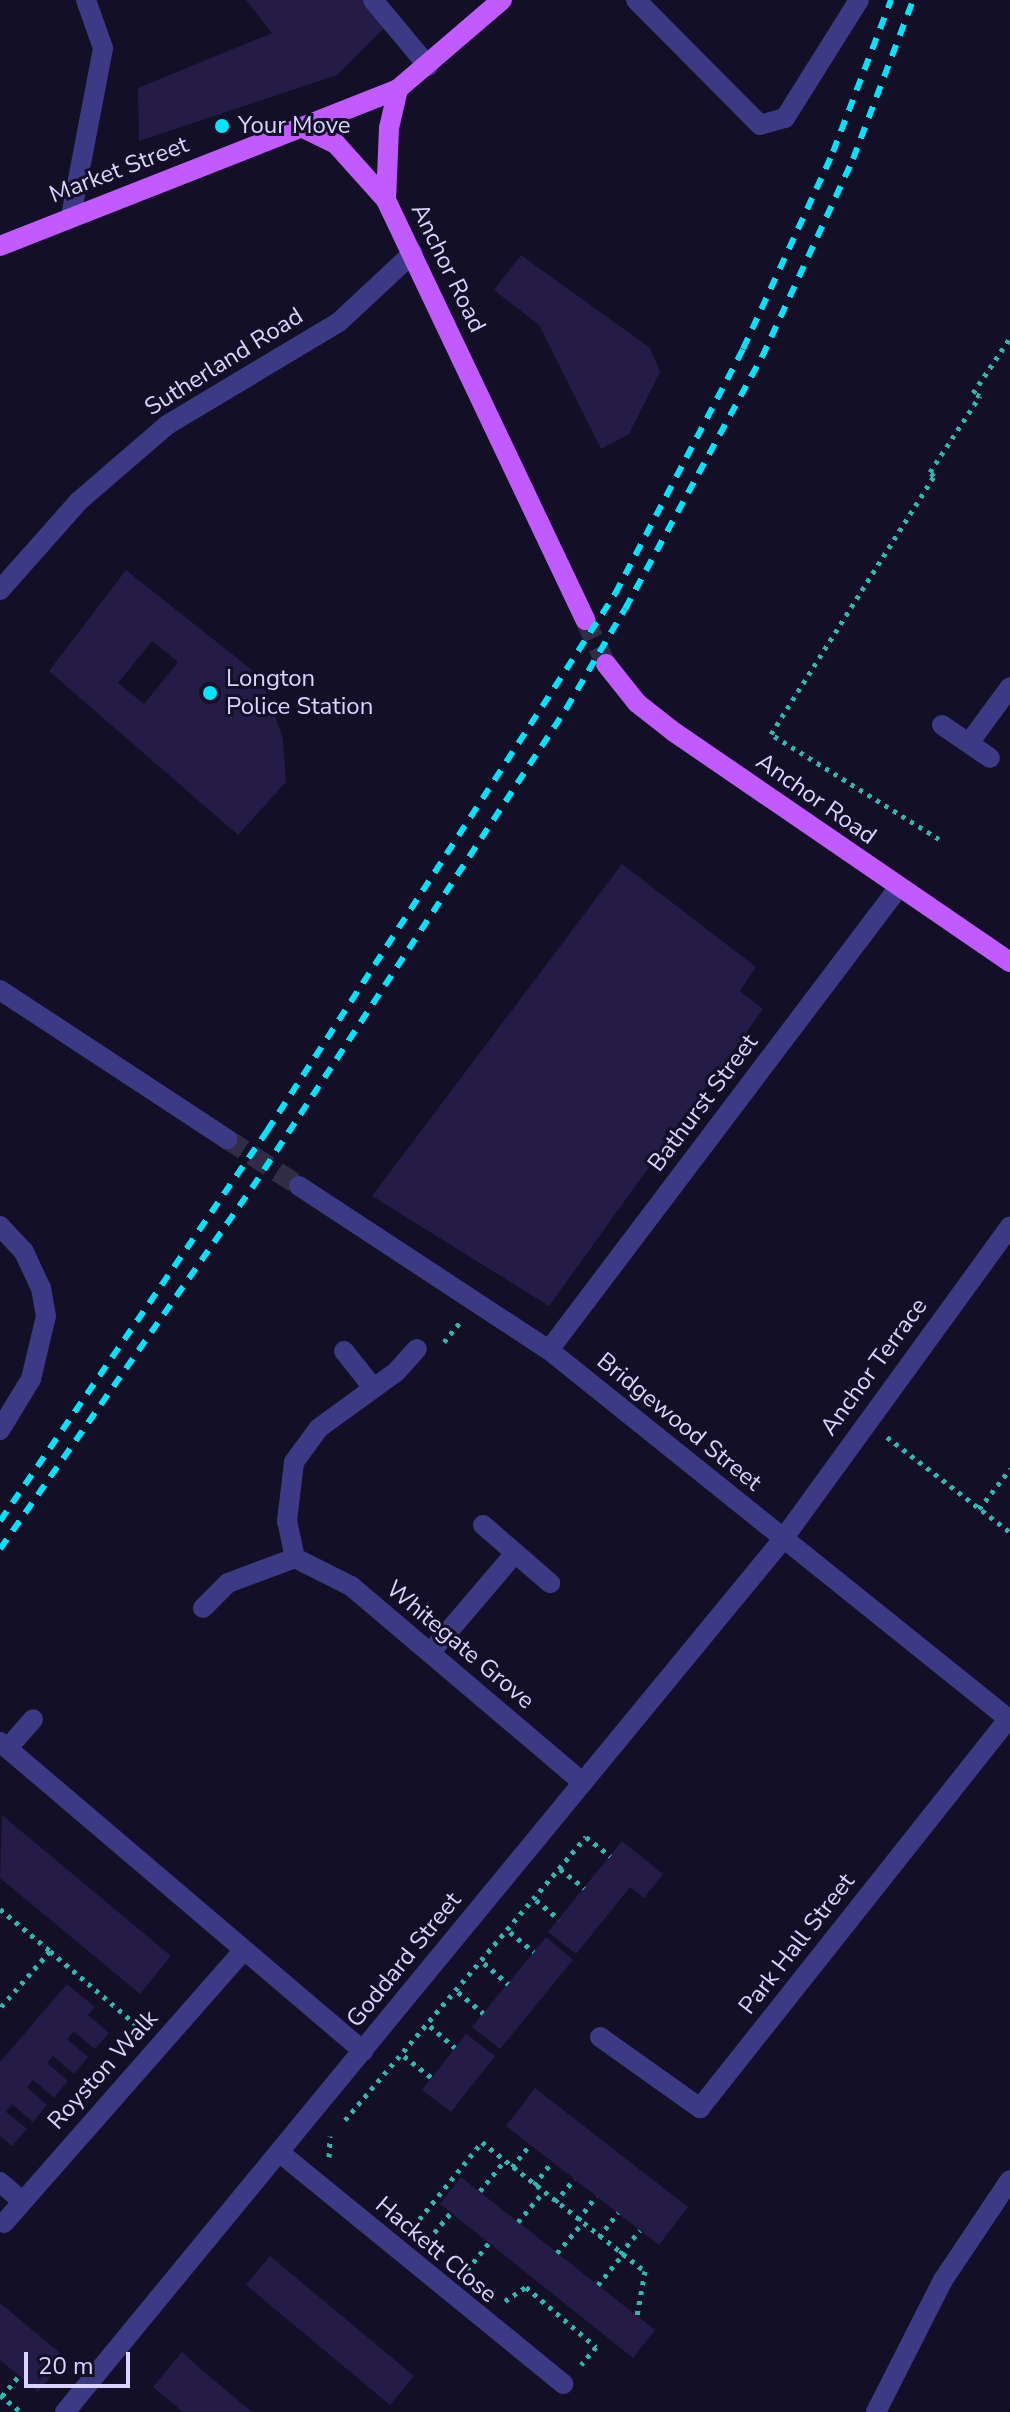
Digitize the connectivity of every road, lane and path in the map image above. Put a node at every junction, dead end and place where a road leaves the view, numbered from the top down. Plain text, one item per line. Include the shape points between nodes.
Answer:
1 (86, 0) edge
2 (373, 0) edge
3 (502, 0) edge
4 (636, 0) edge
5 (859, 0) edge
6 (428, 66) junction
7 (398, 89) junction
8 (301, 127) junction
9 (386, 200) junction
10 (71, 216) junction
11 (0, 246) edge
12 (413, 253) junction
13 (1010, 338) edge
14 (0, 590) edge
15 (585, 620) tunnel mouth
16 (606, 664) tunnel mouth
17 (1010, 687) edge
18 (942, 725) dead end
19 (969, 743) junction
20 (990, 758) dead end
21 (939, 839) dead end
22 (899, 887) junction
23 (1010, 962) edge
24 (0, 990) edge
25 (227, 1139) tunnel mouth
26 (299, 1186) tunnel mouth
27 (0, 1226) edge
28 (1010, 1227) edge
29 (476, 1302) junction
30 (417, 1349) joint
31 (549, 1350) junction
32 (344, 1351) dead end
33 (371, 1385) junction
34 (866, 1421) junction
35 (0, 1430) edge
36 (1010, 1469) edge
37 (979, 1509) junction
38 (483, 1525) dead end
39 (1010, 1532) edge
40 (783, 1539) junction
41 (515, 1553) junction
42 (295, 1558) junction
43 (550, 1583) dead end
44 (203, 1608) dead end
45 (430, 1653) junction
46 (1009, 1718) edge
47 (33, 1719) dead end
48 (4, 1745) edge
49 (583, 1783) junction
50 (610, 1856) dead end
51 (560, 1869) junction
52 (584, 1888) dead end
53 (536, 1900) junction
54 (0, 1909) edge
55 (559, 1919) dead end
56 (509, 1932) junction
57 (50, 1951) junction
58 (242, 1952) junction
59 (534, 1952) dead end
60 (484, 1963) junction
61 (508, 1984) dead end
62 (458, 1992) junction
63 (0, 2008) edge
64 (483, 2013) dead end
65 (430, 2026) junction
66 (600, 2037) dead end
67 (160, 2045) junction
68 (455, 2048) dead end
69 (363, 2051) junction
70 (404, 2056) junction
71 (432, 2078) dead end
72 (530, 2145) dead end
73 (279, 2152) junction
74 (504, 2161) junction
75 (332, 2162) dead end
76 (552, 2162) dead end
77 (512, 2167) junction
78 (574, 2179) dead end
79 (1010, 2180) edge
80 (0, 2182) edge
81 (534, 2185) junction
82 (480, 2191) dead end
83 (543, 2192) junction
84 (596, 2196) dead end
85 (21, 2200) junction
86 (555, 2202) junction
87 (451, 2213) dead end
88 (618, 2213) dead end
89 (397, 2221) dead end
90 (580, 2221) junction
91 (518, 2222) dead end
92 (4, 2223) dead end
93 (640, 2230) dead end
94 (409, 2231) junction
95 (599, 2237) junction
96 (426, 2243) junction
97 (489, 2243) dead end
98 (435, 2251) dead end
99 (557, 2253) dead end
100 (621, 2254) junction
101 (454, 2267) dead end
102 (463, 2275) junction
103 (472, 2283) dead end
104 (598, 2285) dead end
105 (499, 2300) dead end
106 (637, 2316) dead end
107 (19, 2376) dead end
108 (563, 2384) joint
109 (1, 2396) edge
110 (21, 2412) edge
111 (65, 2412) edge
112 (876, 2412) edge

1 - 10 street via 103,48
2 - 6 street
3 - 6 main road, Market Street
4 - 5 street via 760,125 785,118
6 - 7 main road, Market Street
7 - 8 main road, Market Street
7 - 9 main road, Anchor Road via 389,128
8 - 9 main road, Anchor Road via 336,144
8 - 10 main road, Market Street
9 - 12 main road, Anchor Road
10 - 11 main road, Market Street
12 - 14 street, Sutherland Road via 339,322 167,425 79,501
12 - 15 main road, Anchor Road
13 - 21 path via 973,393 980,396 930,472 934,476 771,734
16 - 22 main road, Anchor Road via 637,703 674,732
17 - 19 street
18 - 19 street
19 - 20 street
22 - 23 main road, Anchor Road
22 - 31 street, Bathurst Street
24 - 25 street
26 - 29 street, Bridgewood Street
27 - 35 street via 24,1252 41,1288 46,1316 31,1379
28 - 34 street, Anchor Terrace
29 - 30 path via 431,1358
29 - 31 street, Bridgewood Street
30 - 33 street via 396,1372
31 - 40 street, Bridgewood Street
32 - 33 street
33 - 42 street via 319,1428 294,1462 287,1521
34 - 37 path
34 - 40 street, Anchor Terrace
36 - 37 path
37 - 39 path
38 - 41 street
40 - 46 street, Bridgewood Street
40 - 49 street, Goddard Street
41 - 43 street
41 - 45 street
42 - 44 street via 228,1583
42 - 45 street, Whitegate Grove via 351,1586
45 - 49 street, Whitegate Grove
46 - 66 street, Park Hall Street via 700,2108
47 - 48 street
48 - 58 street
49 - 69 street, Goddard Street
50 - 51 path via 586,1837
51 - 52 path
51 - 53 path
53 - 55 path
53 - 56 path
54 - 57 path
56 - 59 path
56 - 60 path
57 - 63 path
57 - 67 path
58 - 67 street, Royston Walk
58 - 69 street
60 - 61 path
60 - 62 path
62 - 64 path
62 - 65 path
65 - 68 path
65 - 70 path
67 - 85 street, Royston Walk
69 - 73 street, Goddard Street
70 - 71 path
70 - 75 path via 329,2138
72 - 77 path
73 - 108 street, Hackett Close
73 - 111 street, Goddard Street
74 - 77 path
74 - 82 path
74 - 94 path via 482,2142
76 - 81 path
77 - 81 path
78 - 86 path
79 - 112 street via 943,2280
80 - 85 street
81 - 83 path
83 - 86 path
83 - 91 path
84 - 90 path
85 - 92 street, Royston Walk
86 - 90 path
87 - 96 path
88 - 95 path
89 - 94 path
90 - 95 path
90 - 99 path
93 - 100 path
94 - 96 path
95 - 100 path
96 - 98 path
97 - 102 path
100 - 104 path
100 - 106 path via 645,2271
101 - 102 path
102 - 103 path
105 - 108 path via 508,2302 526,2287 596,2347
107 - 109 path
109 - 110 path

